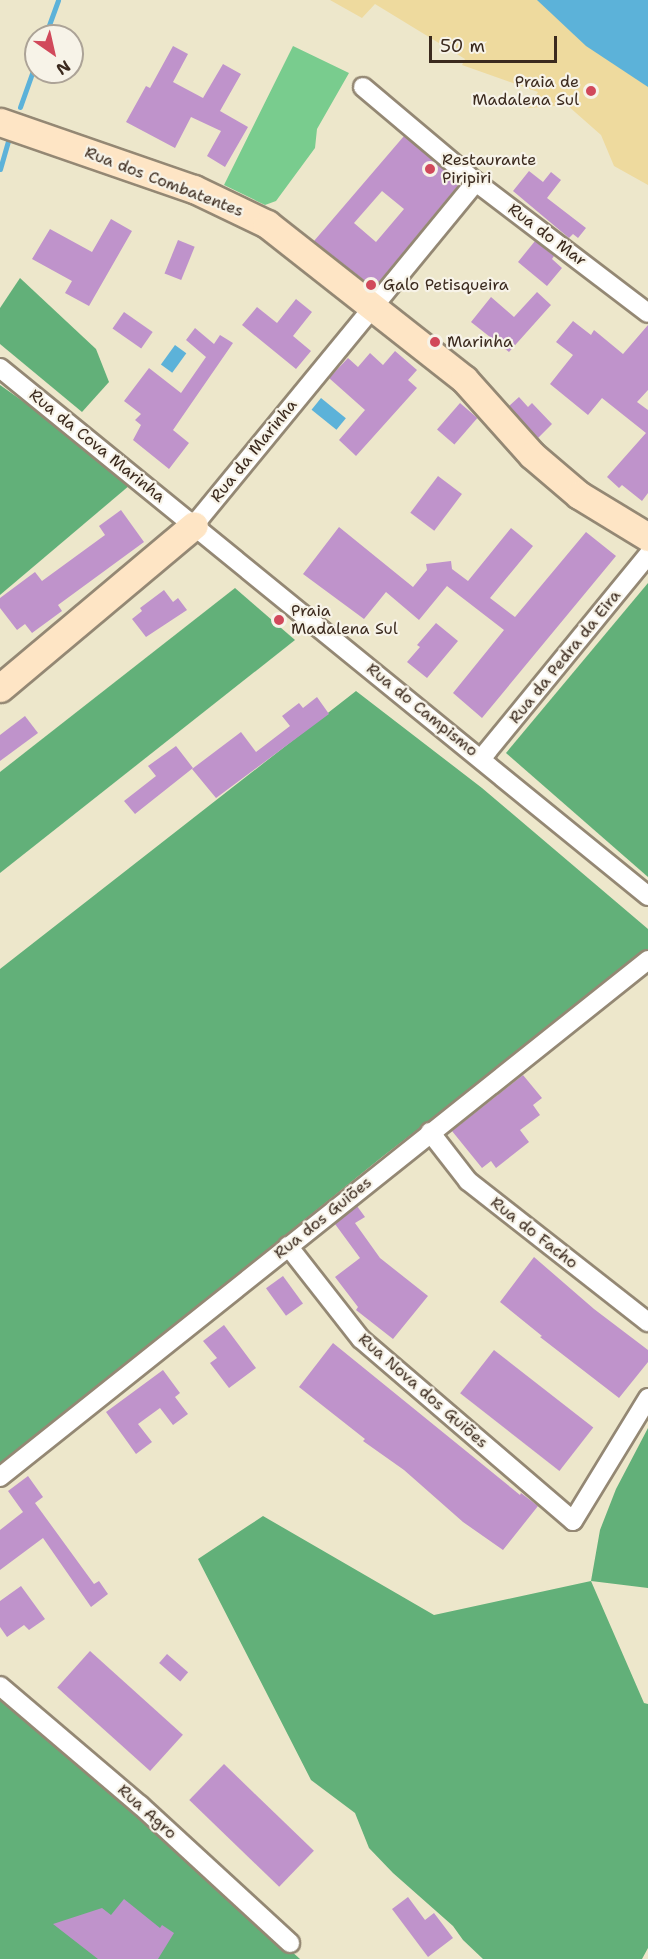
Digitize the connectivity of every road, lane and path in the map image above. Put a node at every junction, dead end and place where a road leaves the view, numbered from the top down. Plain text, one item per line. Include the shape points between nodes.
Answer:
1 (363, 87) dead end
2 (0, 122) edge
3 (476, 182) junction
4 (375, 308) junction
5 (648, 313) edge
6 (0, 368) edge
7 (194, 525) junction
8 (648, 537) edge
9 (648, 555) edge
10 (0, 688) edge
11 (482, 759) junction
12 (648, 896) edge
13 (648, 960) edge
14 (430, 1132) junction
15 (288, 1246) junction
16 (648, 1322) edge
17 (648, 1398) edge
18 (0, 1477) edge
19 (0, 1686) edge
20 (290, 1943) dead end

1 - 3 street, Rua do Mar
2 - 4 main road, Rua dos Combatentes via 194,189 240,209 267,224
3 - 4 street, Rua da Marinha
3 - 5 street, Rua do Mar
4 - 7 street, Rua da Marinha via 355,326
4 - 8 main road, Rua dos Combatentes via 464,379 532,455 579,495
6 - 7 street, Rua da Cova Marinha
7 - 10 main road, Rua da Marinha
7 - 11 street, Rua do Campismo
9 - 11 street, Rua da Pedra da Eira
11 - 12 street, Rua do Campismo
13 - 14 street, Rua dos Guiões
14 - 15 street, Rua dos Guiões
14 - 16 street, Rua do Facho via 468,1181
15 - 17 street, Rua Nova dos Guiões via 361,1339 573,1521
15 - 18 street, Rua dos Guiões
19 - 20 street, Rua Agro via 140,1805

